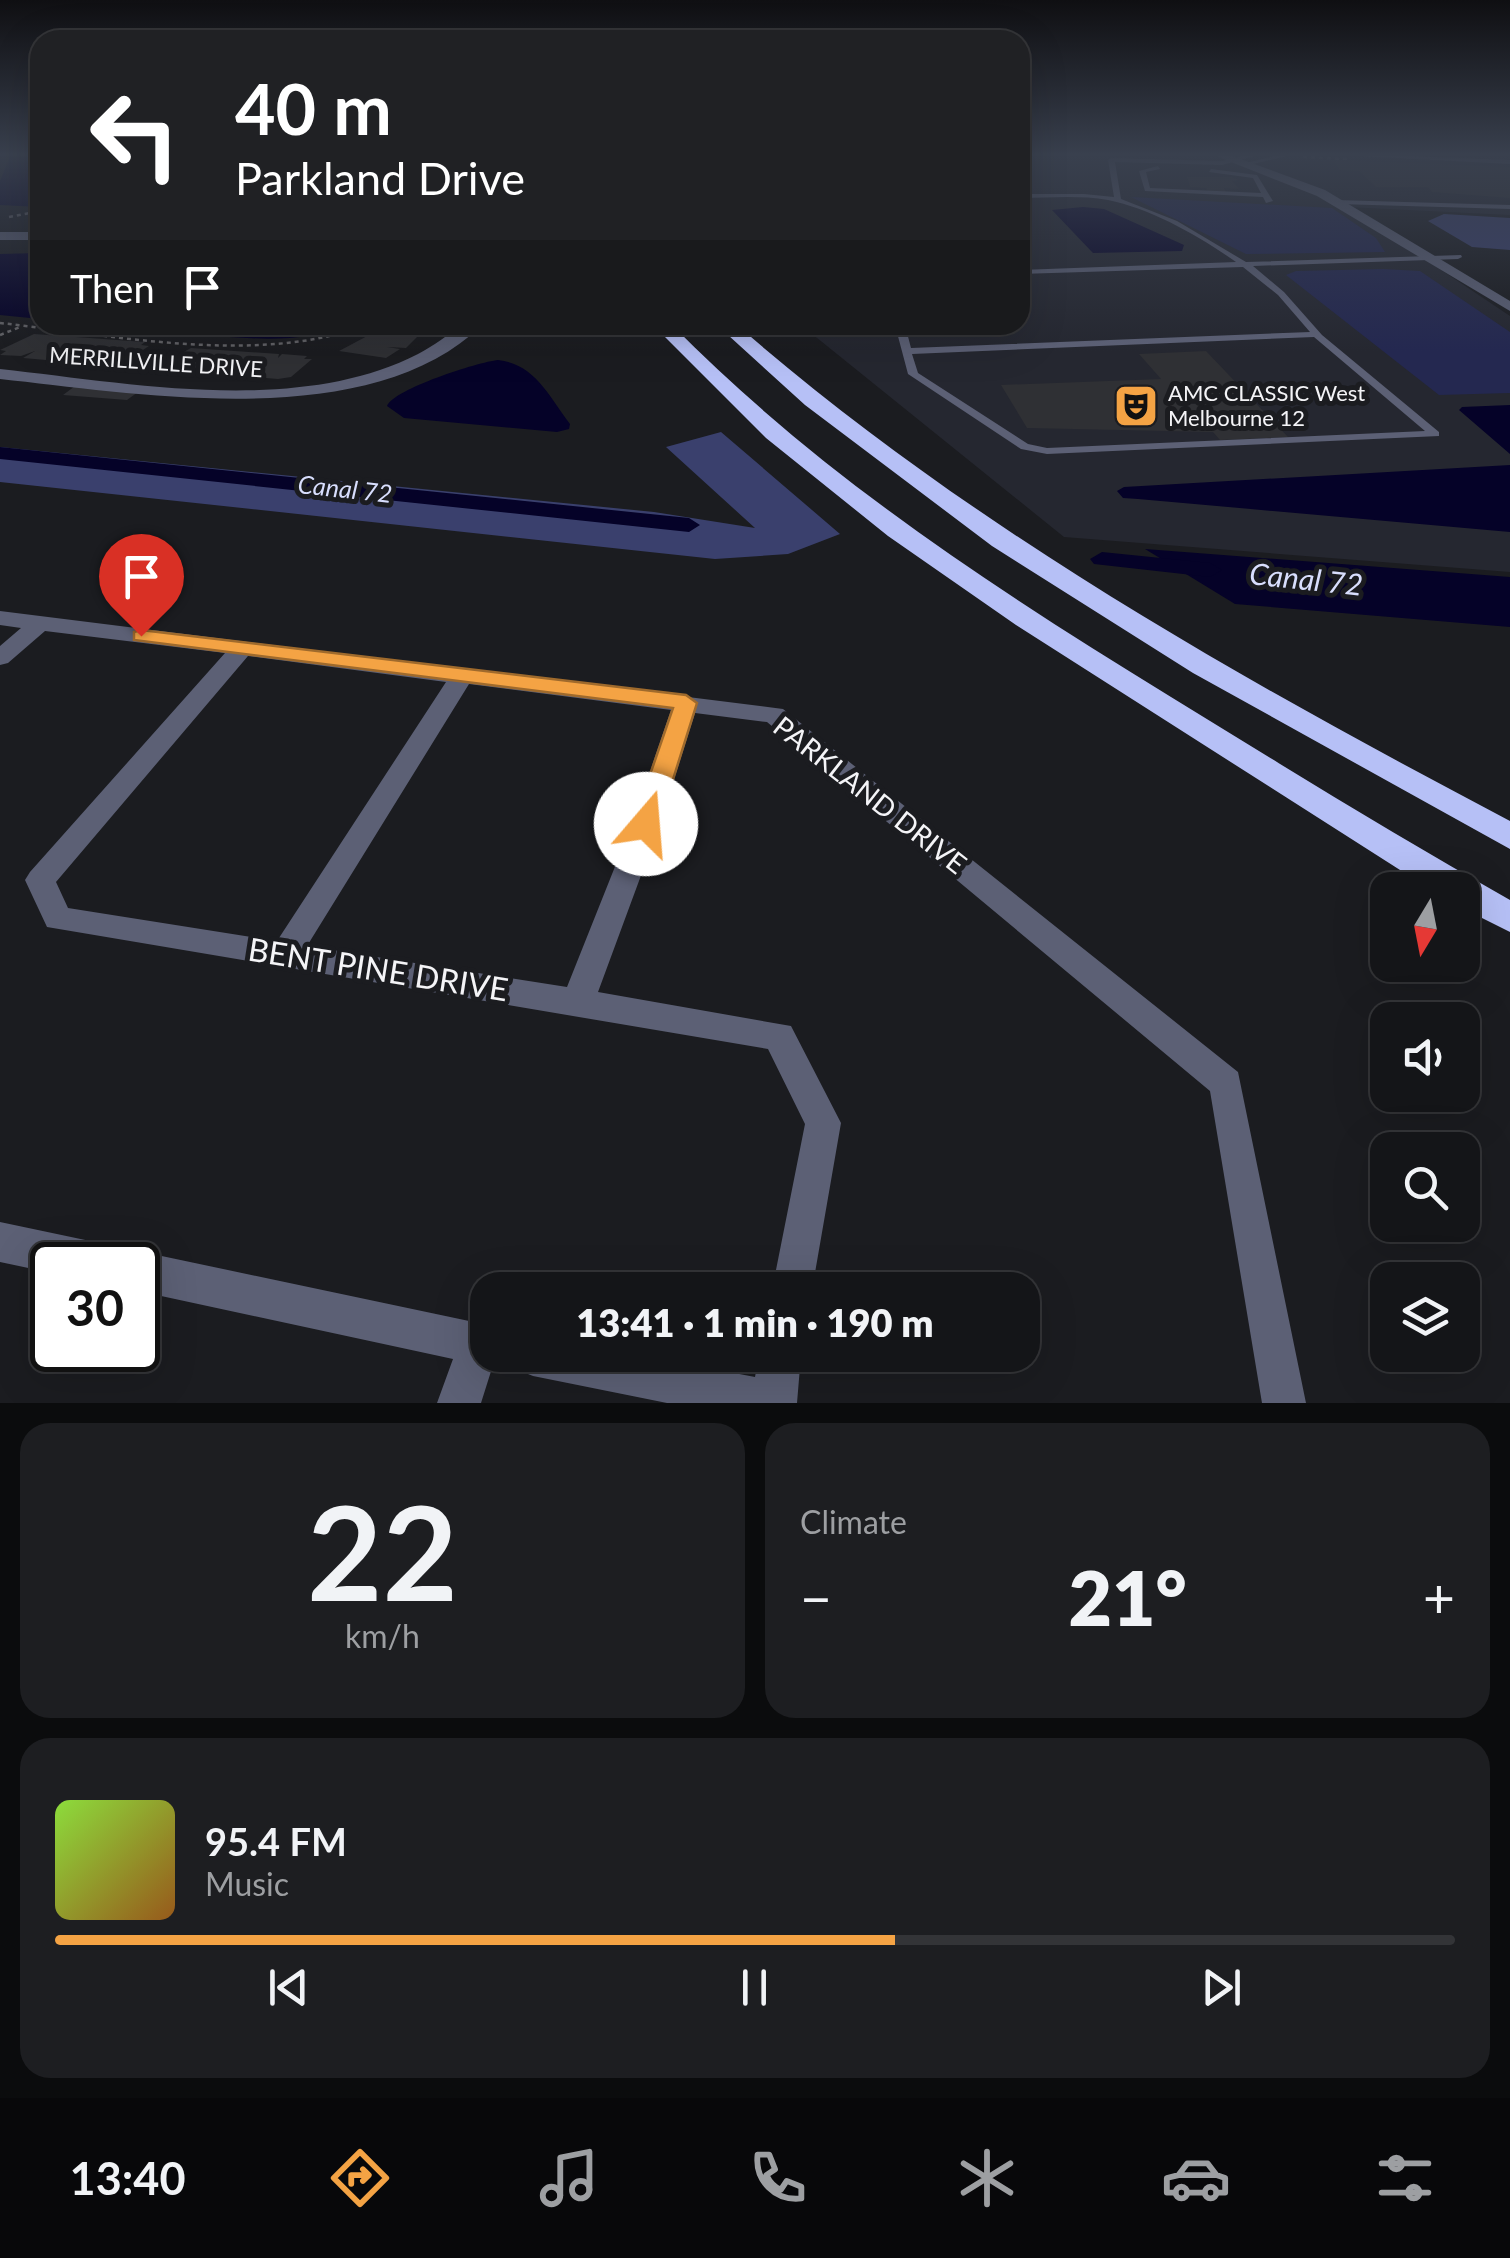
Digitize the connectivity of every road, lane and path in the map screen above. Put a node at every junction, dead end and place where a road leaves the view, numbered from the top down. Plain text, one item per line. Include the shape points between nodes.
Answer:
1 (1160, 219) edge
2 (1368, 219) edge
3 (1396, 219) edge
4 (0, 236) edge
5 (30, 236) edge
6 (1458, 257) junction
7 (1433, 258) junction
8 (1243, 264) junction
9 (1048, 271) junction
10 (1030, 272) edge
11 (1057, 284) dead end
12 (1510, 290) edge
13 (1510, 307) edge
14 (0, 323) edge
15 (23, 325) junction
16 (30, 326) edge
17 (1317, 334) junction
18 (0, 335) edge
19 (145, 335) edge
20 (344, 335) edge
21 (462, 335) edge
22 (671, 335) edge
23 (738, 335) edge
24 (905, 335) edge
25 (905, 351) junction
26 (0, 374) edge
27 (0, 618) edge
28 (40, 623) junction
29 (242, 649) junction
30 (0, 658) edge
31 (462, 676) junction
32 (686, 703) junction
33 (1510, 836) edge
34 (1433, 872) edge
35 (1480, 900) edge
36 (1510, 918) edge
37 (285, 956) junction
38 (578, 1002) junction
39 (0, 1242) edge
40 (30, 1248) edge
41 (795, 1272) edge
42 (160, 1276) edge
43 (470, 1342) edge
44 (471, 1372) edge
45 (618, 1372) edge
46 (778, 1372) edge
47 (458, 1403) edge
48 (773, 1403) edge
49 (1284, 1403) edge

1 - 8 lane via 1224,248
2 - 7 street
3 - 6 street
4 - 5 street
6 - 7 lane
6 - 12 street
7 - 8 lane
7 - 13 street
8 - 9 lane
8 - 17 lane via 1310,320
9 - 10 lane
9 - 11 lane
14 - 15 path
15 - 16 path
15 - 18 path
17 - 25 lane
17 - 25 lane via 1435,434 1025,448 913,374
19 - 20 path via 280,346
21 - 26 street, MERRILLVILLE DRIVE via 398,368 278,392 166,390
22 - 34 highway via 709,377 797,451 982,594
23 - 33 highway via 881,455 1041,566 1337,744
24 - 25 lane
27 - 28 street, PARKLAND DRIVE
28 - 29 street, PARKLAND DRIVE
28 - 30 street
29 - 31 street, PARKLAND DRIVE
29 - 37 street, BENT PINE DRIVE via 40,880 58,918
31 - 32 street, PARKLAND DRIVE
31 - 37 street
32 - 38 street
32 - 49 street, PARKLAND DRIVE via 774,715 1226,1082
35 - 36 highway
37 - 38 street, BENT PINE DRIVE
38 - 41 street, BENT PINE DRIVE via 779,1036 823,1123
39 - 40 street
42 - 43 street
44 - 47 street
45 - 48 street
46 - 48 street

